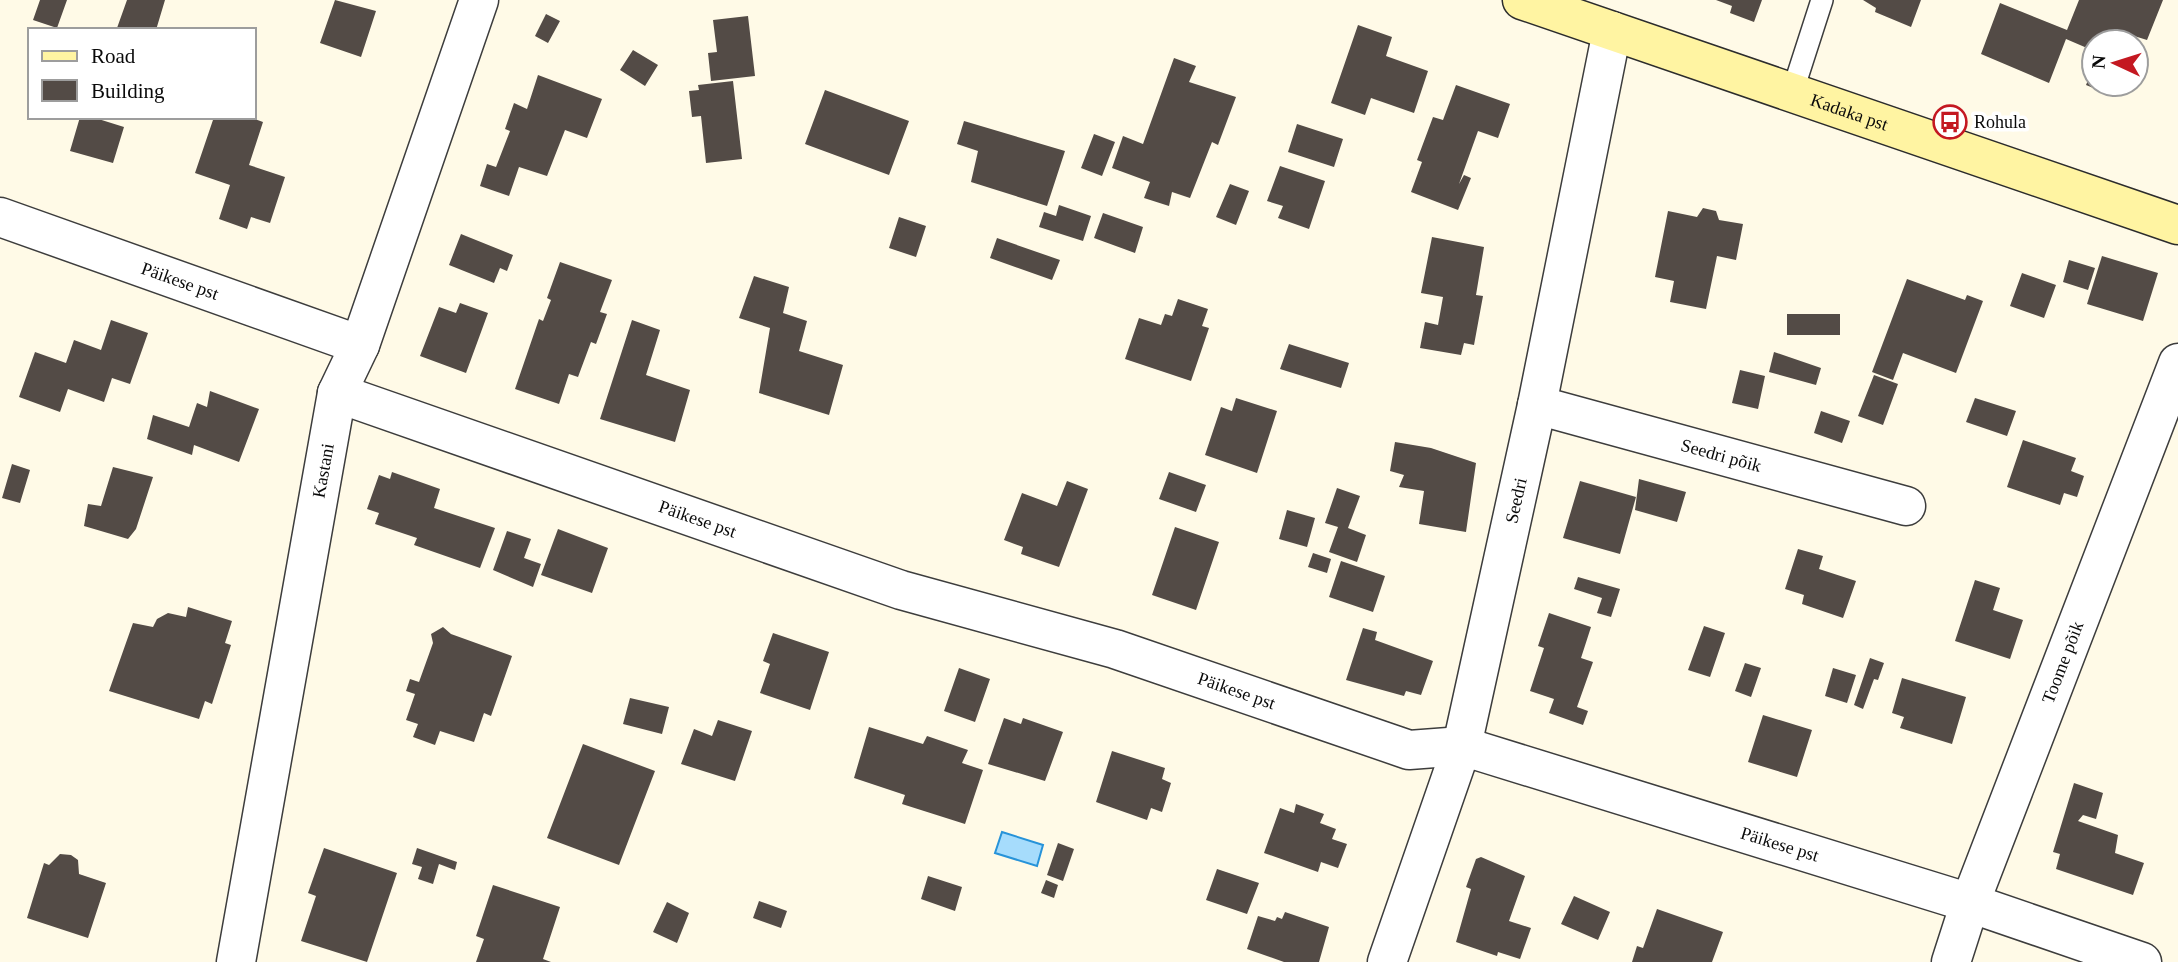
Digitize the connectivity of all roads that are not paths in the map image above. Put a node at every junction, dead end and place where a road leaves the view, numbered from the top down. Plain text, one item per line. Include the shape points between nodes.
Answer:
1 (479, 0) edge
2 (1522, 0) edge
3 (1822, 0) edge
4 (1612, 32) junction
5 (1792, 93) junction
6 (0, 217) edge
7 (2178, 225) edge
8 (360, 345) junction
9 (2178, 363) edge
10 (337, 393) junction
11 (1537, 405) junction
12 (1906, 506) dead end
13 (1462, 746) junction
14 (1970, 903) junction
15 (236, 962) edge
16 (1387, 962) edge
17 (1951, 962) edge
18 (2142, 962) edge

1 - 8 street, Kastani
2 - 4 main road, Kadaka pst
3 - 5 lane
4 - 5 main road, Kadaka pst
4 - 11 street, Seedri
5 - 7 main road, Kadaka pst
6 - 8 street, Päikese pst
8 - 10 street, Kastani
9 - 14 street, Toome põik
10 - 13 street, Päikese pst via 901,590 1115,649 1409,750
10 - 15 street, Kastani
11 - 12 street, Seedri põik
11 - 13 street, Seedri
13 - 14 street, Päikese pst
13 - 16 street, Seedri
14 - 17 street, Toome põik
14 - 18 street, Päikese pst

